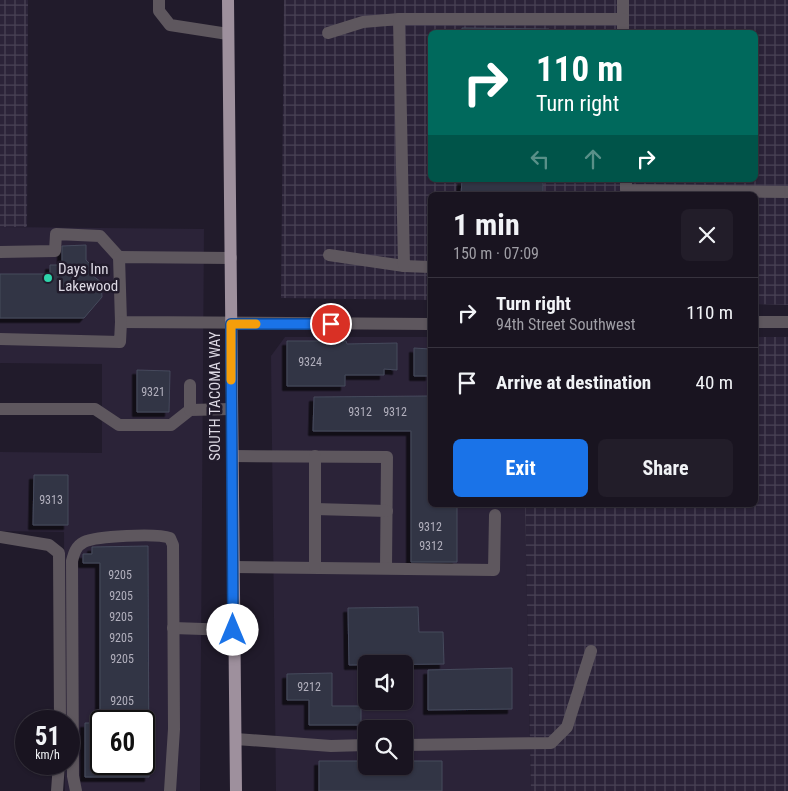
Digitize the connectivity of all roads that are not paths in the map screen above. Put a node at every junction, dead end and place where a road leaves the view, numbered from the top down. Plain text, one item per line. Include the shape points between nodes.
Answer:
1 (159, 0) edge
2 (228, 0) edge
3 (623, 0) edge
4 (400, 19) junction
5 (623, 19) junction
6 (623, 30) edge
7 (228, 34) junction
8 (328, 34) dead end
9 (624, 188) edge
10 (788, 192) edge
11 (0, 252) edge
12 (329, 255) dead end
13 (119, 257) junction
14 (231, 258) junction
15 (404, 266) junction
16 (428, 267) edge
17 (121, 322) junction
18 (758, 322) edge
19 (788, 322) edge
20 (231, 324) junction
21 (428, 324) edge
22 (0, 339) edge
23 (190, 385) dead end
24 (0, 409) edge
25 (231, 409) junction
26 (190, 410) junction
27 (232, 456) junction
28 (315, 456) junction
29 (315, 510) junction
30 (387, 511) junction
31 (495, 515) dead end
32 (0, 537) edge
33 (233, 567) junction
34 (315, 567) junction
35 (386, 568) junction
36 (173, 628) junction
37 (233, 630) junction
38 (591, 651) dead end
39 (60, 710) edge
40 (236, 738) junction
41 (358, 745) edge
42 (413, 745) edge
43 (58, 775) edge
44 (57, 791) edge
45 (76, 791) edge
46 (170, 791) edge
47 (236, 791) edge

1 - 7 street via 159,11 170,25
2 - 7 main road, SOUTH TACOMA WAY
3 - 5 street
4 - 5 street
4 - 8 street via 363,22
4 - 15 street
5 - 6 street
7 - 14 main road, SOUTH TACOMA WAY
9 - 10 street
11 - 13 street via 55,251 56,234 100,236
12 - 15 street
13 - 14 street
13 - 17 street
14 - 20 main road, SOUTH TACOMA WAY
15 - 16 street
17 - 20 street
17 - 22 street via 120,342
18 - 19 street
20 - 21 street
20 - 25 main road, SOUTH TACOMA WAY
23 - 26 street
24 - 26 street via 95,410 119,425 171,425
25 - 26 street
25 - 27 main road, SOUTH TACOMA WAY
27 - 28 street
27 - 33 main road, SOUTH TACOMA WAY
28 - 29 street
28 - 30 street via 388,457
29 - 30 street
29 - 34 street
30 - 35 street
31 - 35 street via 494,570
32 - 39 street via 49,544 59,553
33 - 34 street
33 - 37 main road, SOUTH TACOMA WAY
34 - 35 street
36 - 37 street
36 - 45 street via 173,545 170,538 142,535 85,542 74,551 73,756
36 - 46 street via 174,729
37 - 40 main road, SOUTH TACOMA WAY
38 - 42 street via 567,727 551,743
40 - 41 street
40 - 47 main road, SOUTH TACOMA WAY
43 - 44 street

